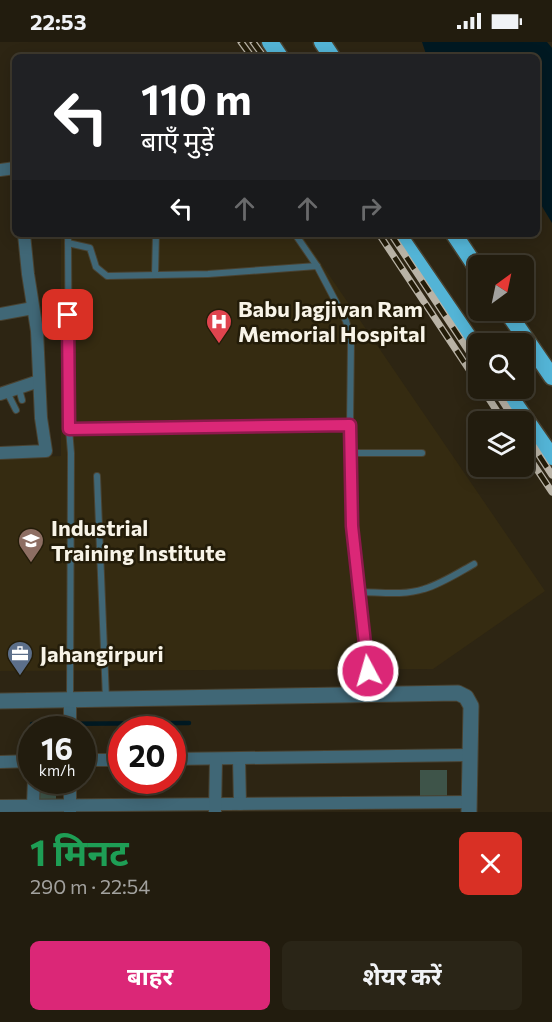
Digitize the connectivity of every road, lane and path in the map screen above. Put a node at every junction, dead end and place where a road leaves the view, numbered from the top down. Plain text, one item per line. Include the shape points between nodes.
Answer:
1 (24, 237) edge
2 (68, 237) edge
3 (156, 237) edge
4 (297, 237) edge
5 (400, 237) edge
6 (456, 237) edge
7 (68, 243) junction
8 (468, 255) edge
9 (317, 266) junction
10 (155, 275) junction
11 (33, 308) junction
12 (0, 314) edge
13 (514, 321) edge
14 (468, 336) edge
15 (552, 377) edge
16 (39, 381) junction
17 (8, 392) edge
18 (512, 399) edge
19 (16, 410) dead end
20 (350, 425) junction
21 (69, 429) junction
22 (0, 453) edge
23 (351, 453) junction
24 (422, 453) dead end
25 (552, 457) edge
26 (97, 476) dead end
27 (474, 564) dead end
28 (358, 592) junction
29 (370, 696) junction
30 (106, 699) junction
31 (70, 700) junction
32 (0, 701) edge
33 (70, 716) edge
34 (468, 755) junction
35 (239, 758) junction
36 (186, 759) edge
37 (216, 759) junction
38 (18, 761) edge
39 (0, 762) edge
40 (33, 794) edge
41 (240, 804) junction
42 (33, 805) junction
43 (0, 806) edge
44 (469, 807) edge
45 (70, 808) edge
46 (215, 808) edge
47 (310, 808) edge

1 - 11 street
2 - 7 lane
3 - 10 lane
4 - 9 lane
5 - 14 highway
6 - 8 highway
7 - 10 lane via 90,248 96,267 107,276
7 - 21 lane
9 - 10 lane
9 - 20 lane via 346,321 351,341
11 - 12 street
11 - 16 street
13 - 15 highway
16 - 17 street
16 - 22 street via 38,419 46,451
17 - 19 lane
18 - 25 highway
20 - 21 lane
20 - 23 lane
21 - 31 lane
23 - 24 lane
23 - 28 lane
26 - 30 lane
27 - 28 lane via 421,590
28 - 29 lane
29 - 30 street
29 - 34 street via 458,693 466,697 471,706
30 - 31 street
31 - 32 street
31 - 33 street
34 - 35 street
34 - 44 street
35 - 37 street
35 - 41 street
36 - 37 street
37 - 46 street
38 - 39 street
40 - 42 street
41 - 46 street
41 - 47 street
42 - 43 street
42 - 45 street
44 - 47 street
45 - 46 street

